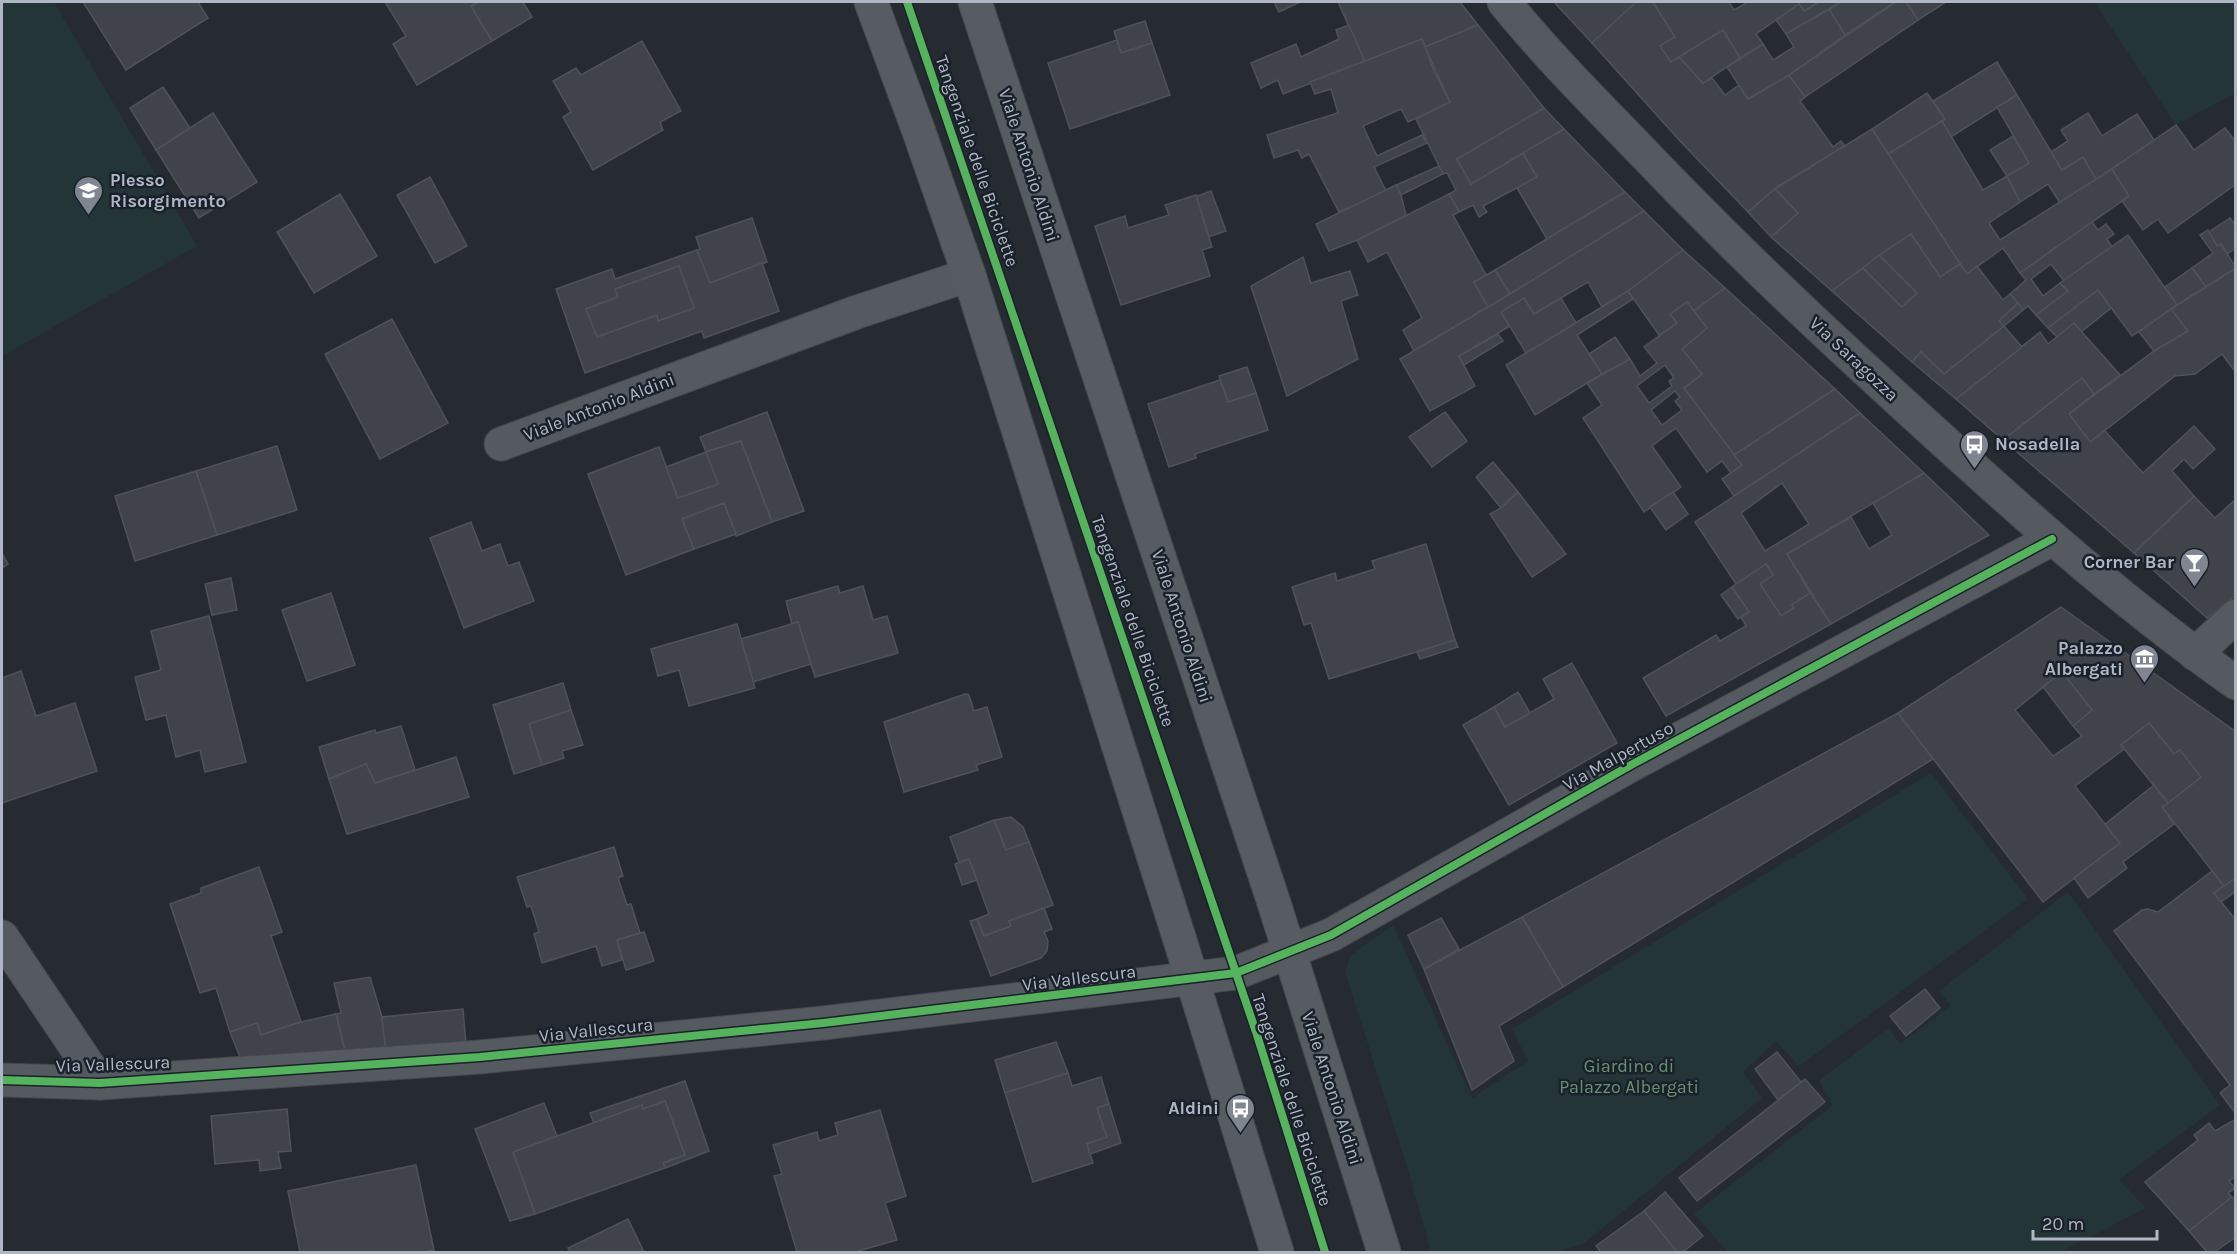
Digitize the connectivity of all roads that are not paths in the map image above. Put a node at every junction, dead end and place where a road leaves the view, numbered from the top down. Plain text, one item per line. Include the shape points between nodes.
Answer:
1 (871, 2) edge
2 (975, 2) edge
3 (1504, 2) edge
4 (969, 275) junction
5 (501, 444) dead end
6 (2052, 539) junction
7 (2235, 616) edge
8 (2195, 654) junction
9 (2235, 683) edge
10 (2, 936) edge
11 (1288, 952) junction
12 (1192, 978) junction
13 (2, 1080) edge
14 (100, 1083) junction
15 (1277, 1252) edge
16 (1384, 1252) edge

1 - 4 main road
2 - 11 main road, Viale Antonio Aldini
3 - 6 street, Via Saragozza via 1548,55 1743,255
4 - 5 street, Viale Antonio Aldini via 857,312
4 - 12 main road
6 - 8 street, Via Saragozza
6 - 11 street, Via Malpertuso via 1631,765 1331,935
7 - 8 street
8 - 9 street, Via Saragozza
10 - 14 street, Via Vallescura
11 - 12 street, Via Malpertuso via 1236,973
11 - 16 main road, Viale Antonio Aldini
12 - 14 street, Via Vallescura via 823,1023 480,1057
12 - 15 main road
13 - 14 street, Via Vallescura

